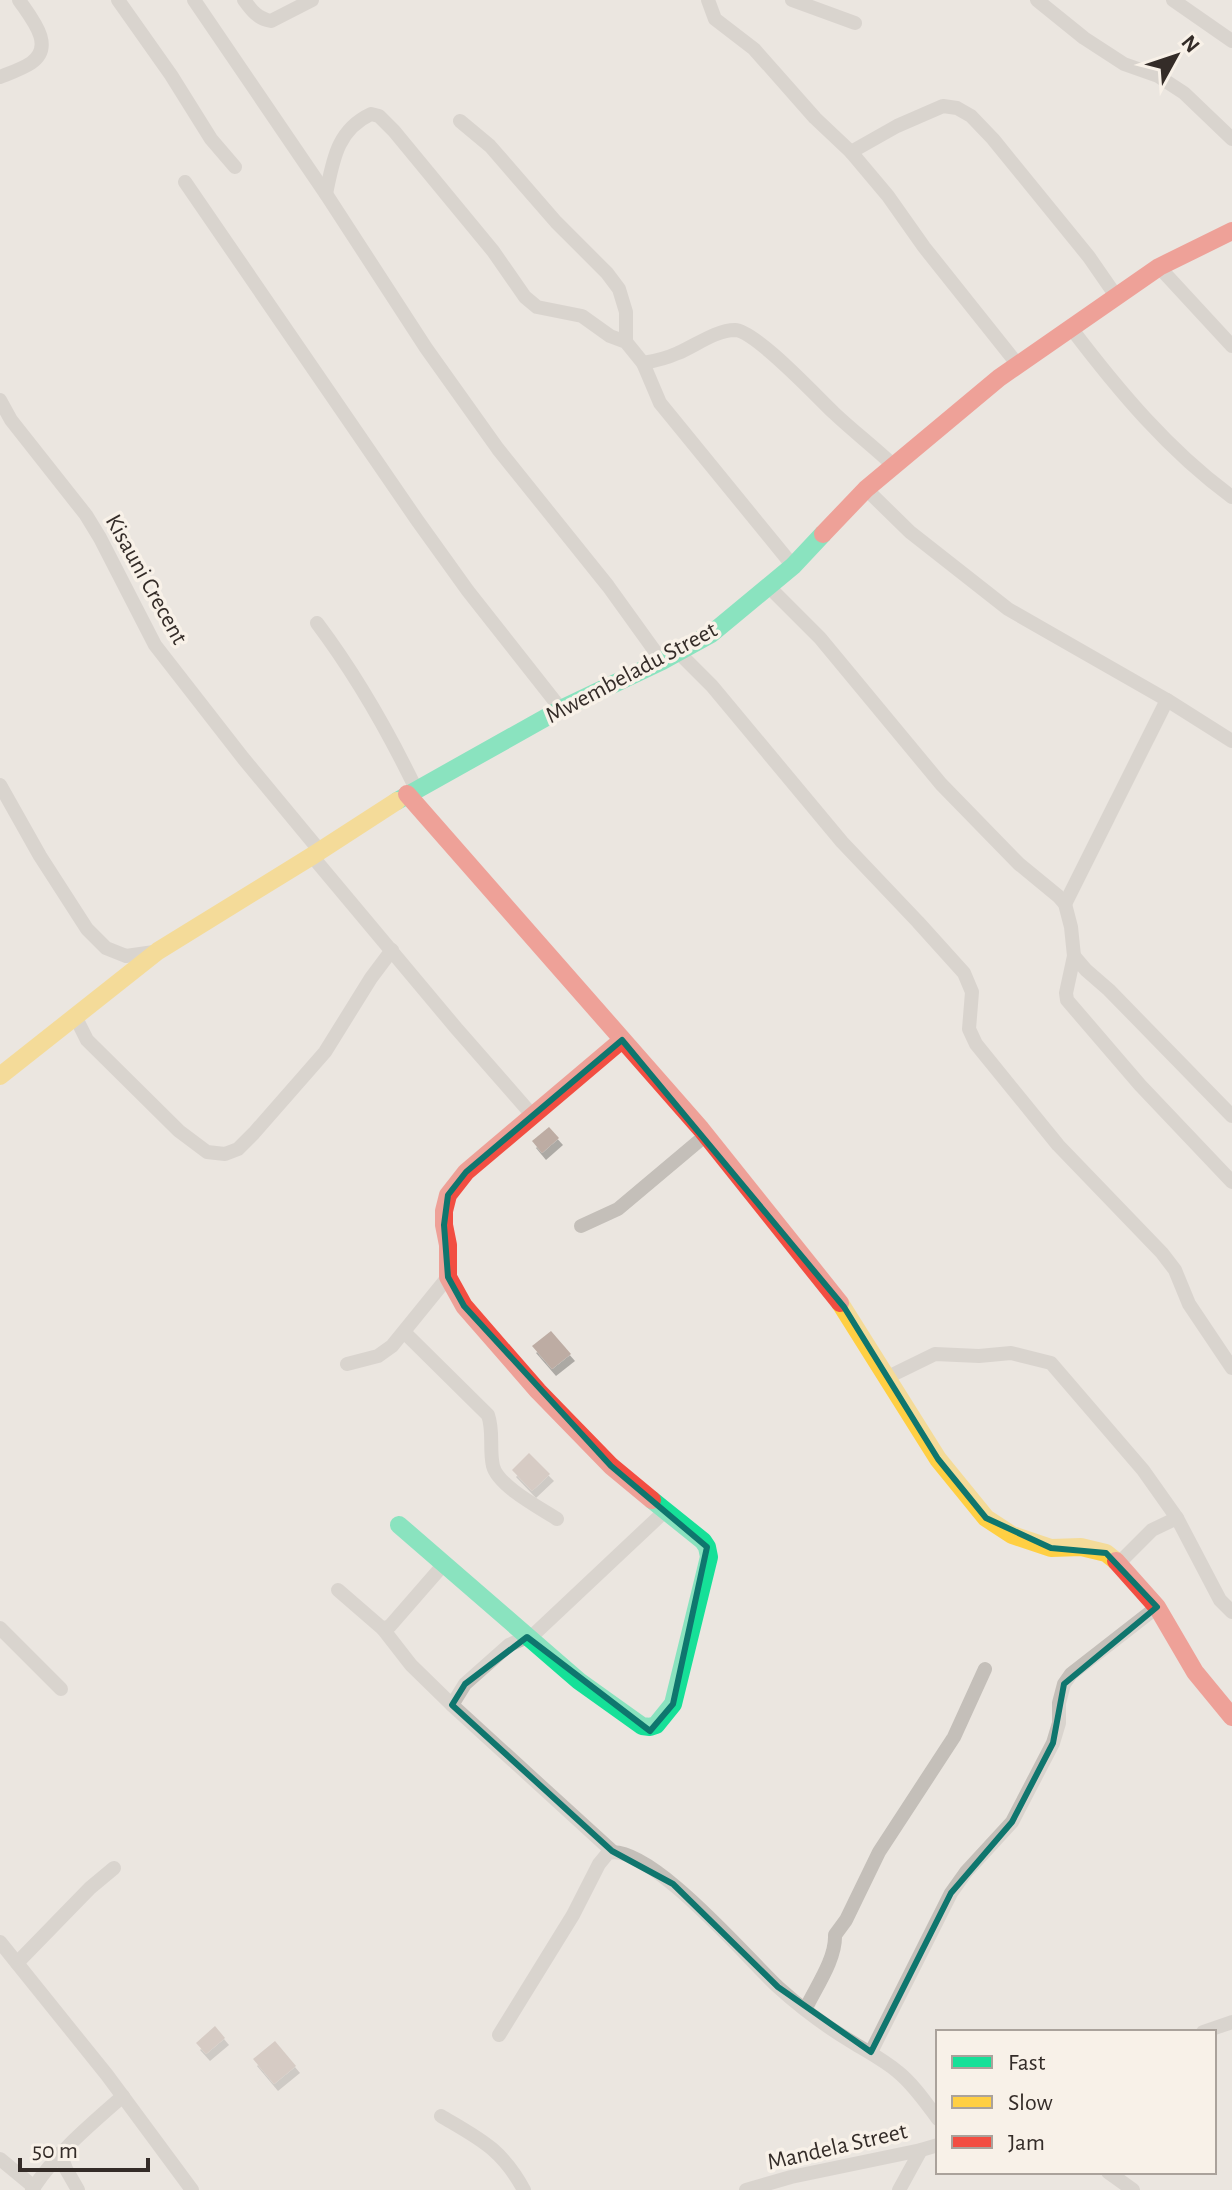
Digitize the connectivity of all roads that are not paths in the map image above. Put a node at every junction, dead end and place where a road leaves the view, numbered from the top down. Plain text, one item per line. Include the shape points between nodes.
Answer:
1 (19, 0) edge
2 (118, 0) edge
3 (194, 0) edge
4 (244, 0) edge
5 (312, 0) edge
6 (708, 0) edge
7 (792, 0) edge
8 (1037, 0) edge
9 (1173, 0) edge
10 (855, 23) dead end
11 (1232, 41) edge
12 (0, 77) edge
13 (460, 121) dead end
14 (1232, 139) edge
15 (851, 152) junction
16 (235, 167) dead end
17 (185, 182) dead end
18 (326, 194) junction
19 (1232, 231) edge
20 (1159, 267) junction
21 (1116, 296) junction
22 (1071, 328) junction
23 (626, 342) junction
24 (1232, 346) edge
25 (643, 363) junction
26 (1018, 365) junction
27 (0, 400) edge
28 (894, 466) junction
29 (866, 489) junction
30 (1232, 497) edge
31 (793, 566) junction
32 (768, 586) junction
33 (317, 623) dead end
34 (670, 656) junction
35 (1167, 700) junction
36 (561, 709) junction
37 (1232, 741) edge
38 (0, 785) edge
39 (412, 792) junction
40 (316, 853) junction
41 (1065, 904) junction
42 (392, 950) junction
43 (158, 951) junction
44 (1074, 956) junction
45 (75, 1016) junction
46 (622, 1040) junction
47 (0, 1076) edge
48 (533, 1116) junction
49 (1232, 1116) edge
50 (706, 1135) junction
51 (1232, 1182) edge
52 (581, 1226) dead end
53 (448, 1277) junction
54 (404, 1332) junction
55 (347, 1364) dead end
56 (1232, 1368) edge
57 (888, 1377) junction
58 (665, 1511) junction
59 (1177, 1518) junction
60 (557, 1519) dead end
61 (399, 1525) dead end
62 (1119, 1563) junction
63 (444, 1564) junction
64 (338, 1590) dead end
65 (1157, 1607) junction
66 (1232, 1612) edge
67 (0, 1628) edge
68 (383, 1629) junction
69 (528, 1638) junction
70 (985, 1669) dead end
71 (61, 1689) dead end
72 (452, 1705) junction
73 (1232, 1717) edge
74 (612, 1851) junction
75 (114, 1868) dead end
76 (0, 1942) edge
77 (17, 1963) junction
78 (806, 2008) junction
79 (1232, 2022) edge
80 (1209, 2030) edge
81 (499, 2035) dead end
82 (871, 2052) junction
83 (123, 2096) junction
84 (441, 2116) dead end
85 (936, 2116) edge
86 (936, 2146) edge
87 (921, 2150) junction
88 (60, 2153) junction
89 (0, 2159) edge
90 (1111, 2174) edge
91 (905, 2187) edge
92 (33, 2189) edge
93 (78, 2190) edge
94 (192, 2190) edge
95 (524, 2190) edge
96 (746, 2190) edge
97 (1133, 2190) edge

1 - 12 street via 37,27 41,53
2 - 16 street
3 - 18 street
4 - 5 street via 253,13 271,21
6 - 15 street via 715,19 754,49
7 - 10 street
8 - 14 street via 1124,64 1184,93
9 - 11 street
13 - 23 street via 490,146 607,273 626,312
15 - 21 street via 943,106 957,108 993,139
15 - 26 street
17 - 36 street via 434,544
18 - 23 street via 346,133 357,121 379,116 525,297 537,307 582,316
18 - 34 street via 498,449
19 - 20 street, Mwembeladu Street
20 - 21 street, Mwembeladu Street
20 - 24 street
21 - 22 street, Mwembeladu Street
22 - 26 street, Mwembeladu Street
22 - 30 street via 1150,423
23 - 25 street
25 - 28 street via 675,355 721,333 746,333
25 - 31 street via 660,403
26 - 28 street, Mwembeladu Street
27 - 40 street, Kisauni Crecent via 93,526 155,645
28 - 29 street, Mwembeladu Street
29 - 31 street, Mwembeladu Street
29 - 35 street via 910,532 1008,609
31 - 32 street, Mwembeladu Street
32 - 34 street, Mwembeladu Street via 711,634
32 - 41 street via 820,638 941,784
33 - 39 street via 357,678 399,754
34 - 36 street, Mwembeladu Street
34 - 56 street via 712,686 842,842 964,973 972,992 969,1029 976,1044 1058,1145 1162,1253
35 - 37 street
35 - 41 street
36 - 39 street, Mwembeladu Street
38 - 43 street via 87,929 106,948 126,956
39 - 40 street, Mwembeladu Street
39 - 46 street
40 - 42 street, Kisauni Crecent
40 - 43 street, Mwembeladu Street
41 - 44 street
42 - 45 street via 325,1052 254,1133 225,1154 207,1152 179,1131 87,1040
42 - 48 street, Kisauni Crecent
43 - 45 street, Mwembeladu Street
44 - 49 street
44 - 51 street via 1066,993 1072,1007
45 - 47 street, Mwembeladu Street
46 - 48 street
46 - 50 street
48 - 53 street via 466,1172 448,1195
50 - 52 street via 618,1209
50 - 57 street via 844,1307
53 - 54 street
53 - 58 street via 464,1306 538,1391 611,1466
54 - 55 street via 378,1356
54 - 60 street via 488,1415 497,1475
57 - 59 street via 935,1354 1011,1353 1051,1363
57 - 62 street via 938,1459 986,1518 1012,1535 1051,1548 1106,1553
58 - 69 street
58 - 69 street via 703,1541 709,1557 673,1704 656,1725 642,1726
59 - 62 street via 1152,1530
59 - 66 street via 1220,1600
61 - 63 street
62 - 65 street
63 - 68 street
63 - 69 street
64 - 68 street
65 - 73 street via 1195,1672
65 - 82 street via 1064,1684 1053,1743 1012,1822 951,1893
67 - 71 street
68 - 72 street
69 - 72 street via 509,1645 465,1684
70 - 78 street via 954,1737 879,1852 835,1935
72 - 74 street
74 - 78 street via 639,1860 673,1884
74 - 81 street via 599,1864
75 - 77 street
76 - 77 street
77 - 83 street
78 - 82 street
79 - 80 street
82 - 85 street via 910,2084
83 - 88 street
83 - 94 street
84 - 95 street via 500,2153
86 - 87 street, Mandela Street
87 - 91 street
87 - 96 street, Mandela Street
88 - 92 street
88 - 93 street
89 - 92 street
90 - 97 street

